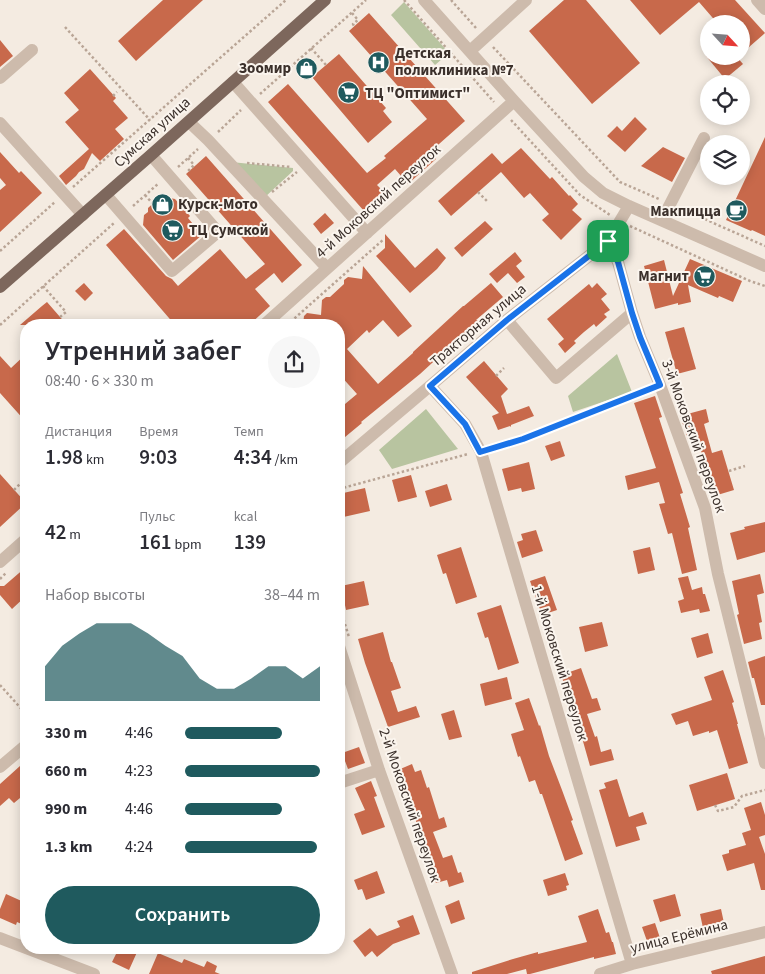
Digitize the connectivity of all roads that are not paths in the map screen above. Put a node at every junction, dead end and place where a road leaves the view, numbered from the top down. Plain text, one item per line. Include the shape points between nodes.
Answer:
1 (325, 0) edge
2 (424, 0) edge
3 (526, 0) edge
4 (757, 0) edge
5 (765, 9) edge
6 (32, 50) dead end
7 (470, 51) junction
8 (0, 78) edge
9 (233, 82) junction
10 (514, 101) junction
11 (189, 122) junction
12 (0, 123) edge
13 (700, 146) edge
14 (152, 155) junction
15 (106, 195) junction
16 (629, 206) junction
17 (83, 215) junction
18 (662, 220) junction
19 (367, 233) junction
20 (608, 241) junction
21 (762, 266) edge
22 (326, 268) junction
23 (0, 288) edge
24 (632, 313) junction
25 (271, 319) edge
26 (507, 320) junction
27 (430, 386) junction
28 (345, 457) edge
29 (20, 544) edge
30 (0, 562) edge
31 (345, 664) edge
32 (20, 750) edge
33 (765, 763) edge
34 (0, 767) edge
35 (380, 770) junction
36 (345, 781) edge
37 (765, 932) edge
38 (0, 938) edge
39 (20, 946) edge
40 (42, 954) edge
41 (632, 964) junction
42 (94, 974) edge
43 (452, 974) edge
44 (600, 974) edge

1 - 9 main road, Сумская улица
2 - 7 street
3 - 7 street
4 - 5 street
6 - 8 street
7 - 10 street
9 - 11 main road, Сумская улица
9 - 19 street
10 - 16 street via 584,177 603,193
10 - 19 street, 4-й Моковский переулок
11 - 14 main road, Сумская улица
11 - 22 street
12 - 17 street
13 - 18 street
14 - 15 main road, Сумская улица
14 - 15 street via 218,232 172,272
15 - 17 main road, Сумская улица
16 - 18 street
16 - 20 street, Тракторная улица
17 - 23 main road, Сумская улица
18 - 21 street
19 - 22 street, 4-й Моковский переулок
20 - 24 street, 3-й Моковский переулок via 618,262
20 - 26 street, Тракторная улица
22 - 25 street, 4-й Моковский переулок
24 - 26 street via 556,378
24 - 33 street, 3-й Моковский переулок via 705,508
26 - 27 street, Тракторная улица
27 - 28 street, Тракторная улица
27 - 41 street, 1-й Моковский переулок via 465,424 480,452
29 - 30 street
31 - 35 street, 2-й Моковский переулок
32 - 34 street
35 - 36 street
35 - 43 street, 2-й Моковский переулок
37 - 41 street, улица Ерёмина
38 - 39 street
40 - 42 street
41 - 44 street, улица Ерёмина

